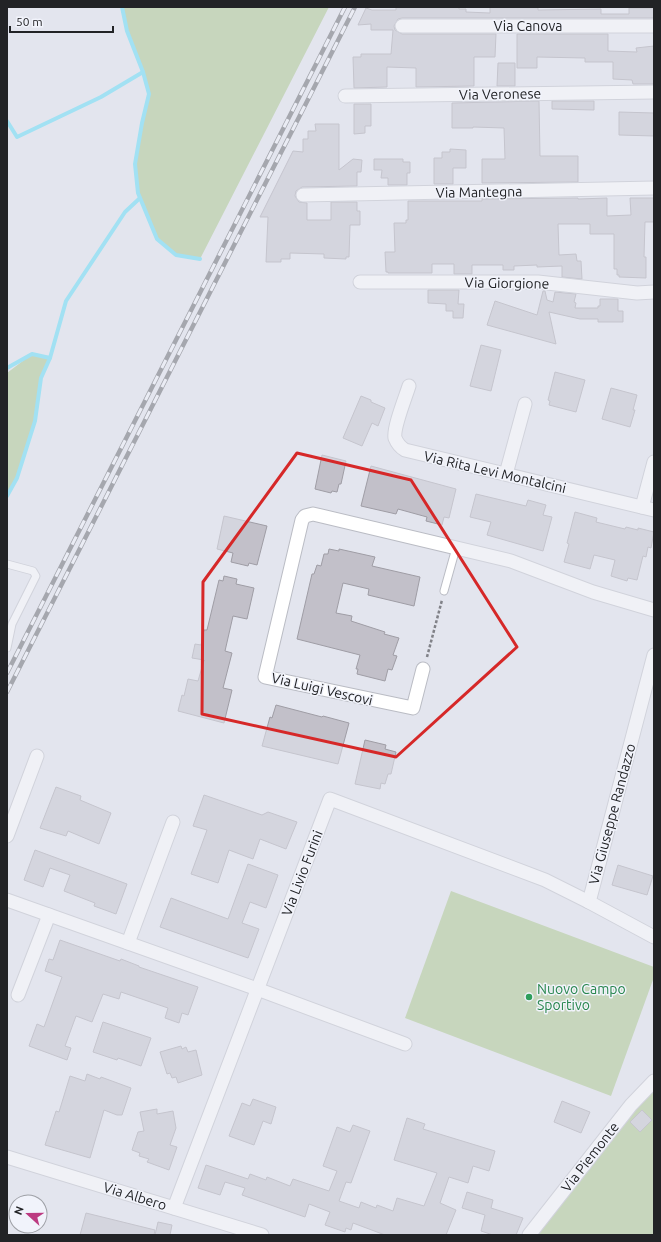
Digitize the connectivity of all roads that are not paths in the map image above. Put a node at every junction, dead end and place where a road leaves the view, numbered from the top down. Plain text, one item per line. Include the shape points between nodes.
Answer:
1 (402, 26) dead end
2 (654, 26) edge
3 (654, 92) edge
4 (345, 96) dead end
5 (654, 188) edge
6 (303, 195) dead end
7 (360, 282) dead end
8 (654, 292) edge
9 (409, 386) dead end
10 (525, 404) dead end
11 (654, 462) edge
12 (506, 474) junction
13 (648, 508) edge
14 (456, 548) junction
15 (7, 564) edge
16 (444, 591) road end
17 (654, 610) edge
18 (7, 648) edge
19 (654, 655) edge
20 (423, 669) road end
21 (37, 756) dead end
22 (173, 822) dead end
23 (7, 836) edge
24 (7, 900) edge
25 (589, 902) junction
26 (49, 915) junction
27 (654, 937) edge
28 (128, 943) junction
29 (258, 989) junction
30 (18, 995) dead end
31 (405, 1044) dead end
32 (654, 1081) edge
33 (7, 1157) edge
34 (174, 1208) junction
35 (262, 1235) edge
36 (529, 1235) edge

1 - 2 street, Via Canova
3 - 4 street, Via Veronese
5 - 6 street, Via Mantegna
7 - 8 street, Via Giorgione via 538,282 638,293
9 - 12 street, Via Rita Levi Montalcini via 395,429 395,437 400,446 405,450
10 - 12 street
11 - 13 street
12 - 13 street, Via Rita Levi Montalcini
14 - 16 lane
14 - 17 street, Via Luigi Vescovi via 511,561 593,592
14 - 20 street, Via Luigi Vescovi via 312,514 305,516 265,677 413,708
15 - 18 lane via 33,571 36,576 12,624
19 - 25 street, Via Giuseppe Randazzo
21 - 23 street
22 - 28 street
24 - 26 street
25 - 27 street, Via Giuseppe Randazzo
25 - 29 street, Via Livio Furini via 544,880 330,799
26 - 28 street
26 - 30 street
28 - 29 street
29 - 31 street
29 - 34 street, Via Livio Furini
32 - 36 street, Via Piemonte via 631,1105
33 - 34 street, Via Albero
34 - 35 street, Via Albero

